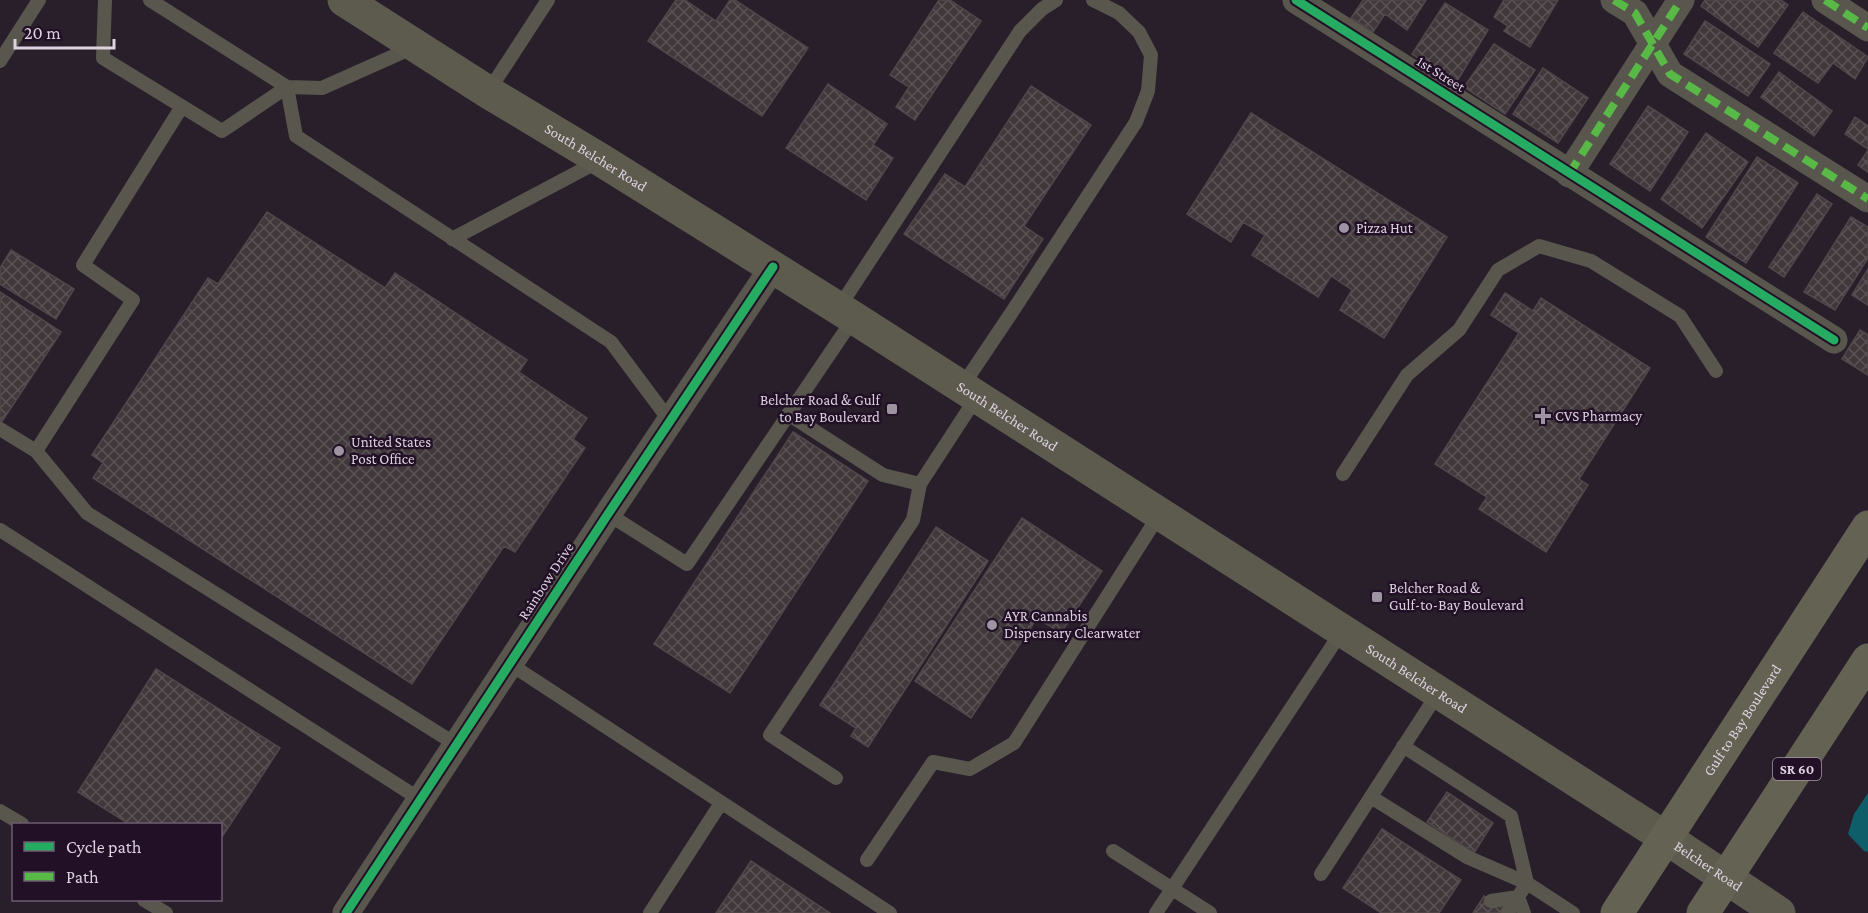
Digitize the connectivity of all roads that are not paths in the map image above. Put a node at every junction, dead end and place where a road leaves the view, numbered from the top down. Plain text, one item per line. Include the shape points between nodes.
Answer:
1 (39, 0) edge
2 (105, 0) edge
3 (150, 0) edge
4 (344, 0) edge
5 (548, 0) edge
6 (1056, 0) edge
7 (1093, 0) edge
8 (1296, 0) edge
9 (1614, 0) edge
10 (1681, 0) edge
11 (1825, 0) edge
12 (1868, 28) edge
13 (1653, 44) junction
14 (416, 46) junction
15 (0, 61) edge
16 (287, 87) junction
17 (488, 92) junction
18 (181, 108) junction
19 (601, 160) junction
20 (1569, 174) junction
21 (1868, 199) edge
22 (453, 239) junction
23 (773, 267) junction
24 (846, 313) junction
25 (1834, 340) dead end
26 (1716, 371) dead end
27 (969, 393) junction
28 (788, 414) junction
29 (670, 421) junction
30 (0, 429) edge
31 (36, 451) junction
32 (1343, 474) dead end
33 (920, 484) junction
34 (608, 514) junction
35 (1159, 515) junction
36 (1868, 527) edge
37 (0, 530) edge
38 (1342, 631) junction
39 (1868, 660) edge
40 (510, 664) junction
41 (1438, 693) junction
42 (457, 745) junction
43 (1403, 746) junction
44 (836, 778) dead end
45 (1371, 796) junction
46 (421, 800) junction
47 (721, 802) junction
48 (0, 811) edge
49 (18, 823) edge
50 (1666, 838) junction
51 (1113, 851) dead end
52 (867, 860) dead end
53 (1321, 874) dead end
54 (1726, 878) junction
55 (1527, 883) junction
56 (1172, 889) junction
57 (1518, 897) junction
58 (146, 901) edge
59 (1491, 901) dead end
60 (1508, 912) edge
61 (166, 913) edge
62 (346, 913) edge
63 (650, 913) edge
64 (890, 913) edge
65 (1156, 913) edge
66 (1210, 913) edge
67 (1524, 913) edge
68 (1573, 913) edge
69 (1617, 913) edge
70 (1703, 913) edge
71 (1779, 913) edge

1 - 15 lane
2 - 18 lane via 103,58
3 - 16 lane
4 - 14 main road, South Belcher Road
5 - 17 lane
6 - 24 lane via 1020,31
7 - 27 lane via 1119,13 1139,32 1151,55 1148,91 1136,122 1012,312
8 - 20 street, 1st Street
9 - 13 street via 1635,13
10 - 13 street
11 - 12 street
13 - 20 street
13 - 21 street via 1670,74
14 - 16 lane via 322,88
14 - 17 main road, South Belcher Road
16 - 18 lane via 222,131
16 - 22 lane via 296,136
17 - 19 main road, South Belcher Road
18 - 31 lane via 83,265 133,300
19 - 22 lane
19 - 23 main road, South Belcher Road
20 - 25 street, 1st Street
22 - 29 lane via 611,342
23 - 24 main road, South Belcher Road
23 - 29 street, Rainbow Drive
24 - 27 main road, South Belcher Road
24 - 28 lane
26 - 32 lane via 1680,316 1591,261 1539,246 1498,270 1459,330 1407,375
27 - 33 lane
27 - 35 main road, South Belcher Road
28 - 33 lane via 883,475
28 - 34 lane via 687,564
29 - 34 street, Rainbow Drive
30 - 31 lane
31 - 42 lane via 87,513
33 - 44 lane via 913,520 770,735
34 - 40 street, Rainbow Drive
35 - 38 main road, South Belcher Road
35 - 52 lane via 1014,743 970,769 933,762
36 - 50 main road, Gulf to Bay Boulevard
37 - 46 lane
38 - 41 main road, South Belcher Road
38 - 56 lane
39 - 54 main road, SR 60
40 - 42 street, Rainbow Drive
40 - 47 lane
41 - 43 lane
41 - 50 main road, South Belcher Road
42 - 46 street, Rainbow Drive
43 - 45 lane
43 - 55 lane via 1511,816
45 - 53 lane
45 - 55 lane via 1467,858
46 - 62 street, Rainbow Drive
47 - 63 lane
47 - 64 lane
48 - 49 lane
50 - 54 main road, Belcher Road
50 - 69 main road, Gulf to Bay Boulevard
51 - 56 lane
54 - 70 main road, SR 60
54 - 71 main road, Belcher Road
55 - 57 lane
55 - 68 lane
56 - 65 lane
56 - 66 lane
57 - 59 lane
57 - 60 lane
57 - 67 lane
58 - 61 lane

